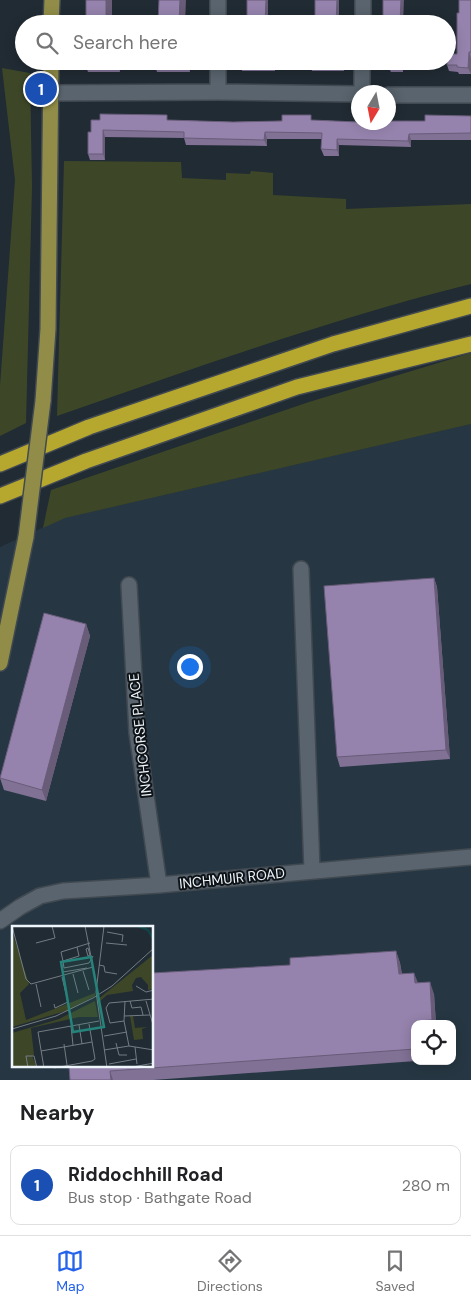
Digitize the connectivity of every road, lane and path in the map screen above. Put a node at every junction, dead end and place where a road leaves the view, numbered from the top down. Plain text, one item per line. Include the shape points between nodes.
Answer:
1 (52, 0) edge
2 (218, 0) edge
3 (363, 0) edge
4 (51, 15) edge
5 (218, 15) edge
6 (362, 15) edge
7 (51, 70) edge
8 (218, 70) edge
9 (362, 70) edge
10 (362, 85) edge
11 (218, 92) junction
12 (51, 93) junction
13 (351, 94) edge
14 (396, 94) edge
15 (471, 95) edge
16 (471, 306) edge
17 (471, 344) edge
18 (0, 464) edge
19 (0, 496) edge
20 (301, 569) dead end
21 (129, 585) dead end
22 (0, 663) edge
23 (471, 857) edge
24 (312, 870) junction
25 (159, 885) junction
26 (0, 921) edge

1 - 4 main road
2 - 5 street
3 - 6 street
7 - 12 main road
8 - 11 street
9 - 10 street
11 - 12 street
11 - 13 street
12 - 22 main road, bridge via 48,330 43,401 26,537
14 - 15 street
16 - 18 highway via 333,344 89,426
17 - 19 highway via 297,387 86,461
20 - 24 street
21 - 25 street, INCHCORSE PLACE via 137,734
23 - 24 street, INCHMUIR ROAD
24 - 25 street, INCHMUIR ROAD
25 - 26 street, INCHMUIR ROAD via 40,896

